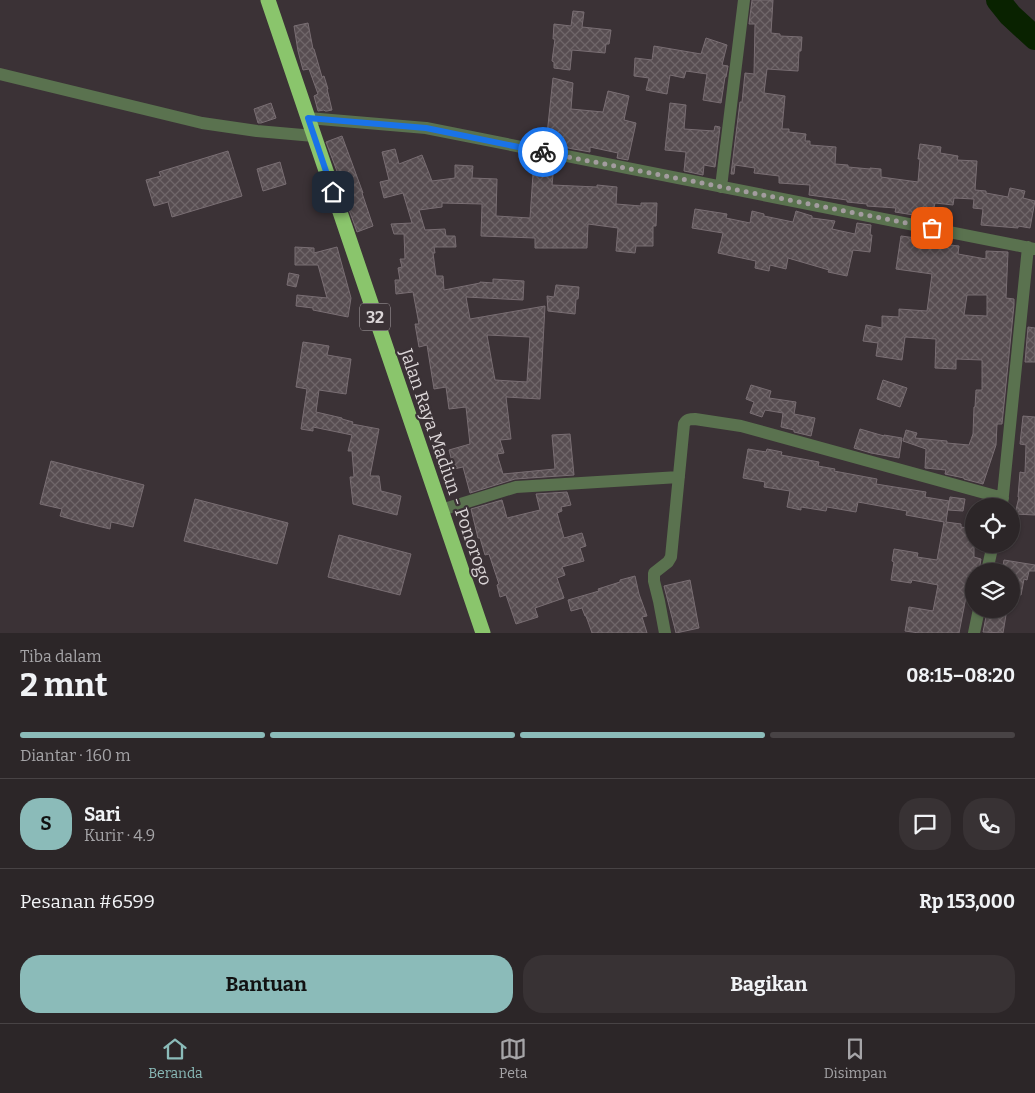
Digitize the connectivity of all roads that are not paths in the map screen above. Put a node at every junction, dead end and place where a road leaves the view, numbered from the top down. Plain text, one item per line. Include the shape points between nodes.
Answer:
1 (268, 0) edge
2 (744, 0) edge
3 (0, 74) edge
4 (308, 118) junction
5 (314, 136) junction
6 (721, 187) junction
7 (1031, 248) edge
8 (679, 477) junction
9 (988, 498) edge
10 (1002, 498) edge
11 (441, 510) junction
12 (977, 618) edge
13 (483, 633) edge
14 (665, 633) edge
15 (974, 633) edge

1 - 4 highway, Jalan Raya Madiun - Ponorogo / 32
2 - 6 street
3 - 5 street via 202,123
4 - 5 highway, Jalan Raya Madiun - Ponorogo / 32
4 - 6 street via 426,128
5 - 11 highway, Jalan Raya Madiun - Ponorogo / 32
6 - 7 street
7 - 10 street
8 - 9 street via 684,424 688,419 695,419 741,426
8 - 11 street via 516,487
8 - 14 street via 671,557 654,573
11 - 13 highway, Jalan Raya Madiun - Ponorogo / 32
12 - 15 street

